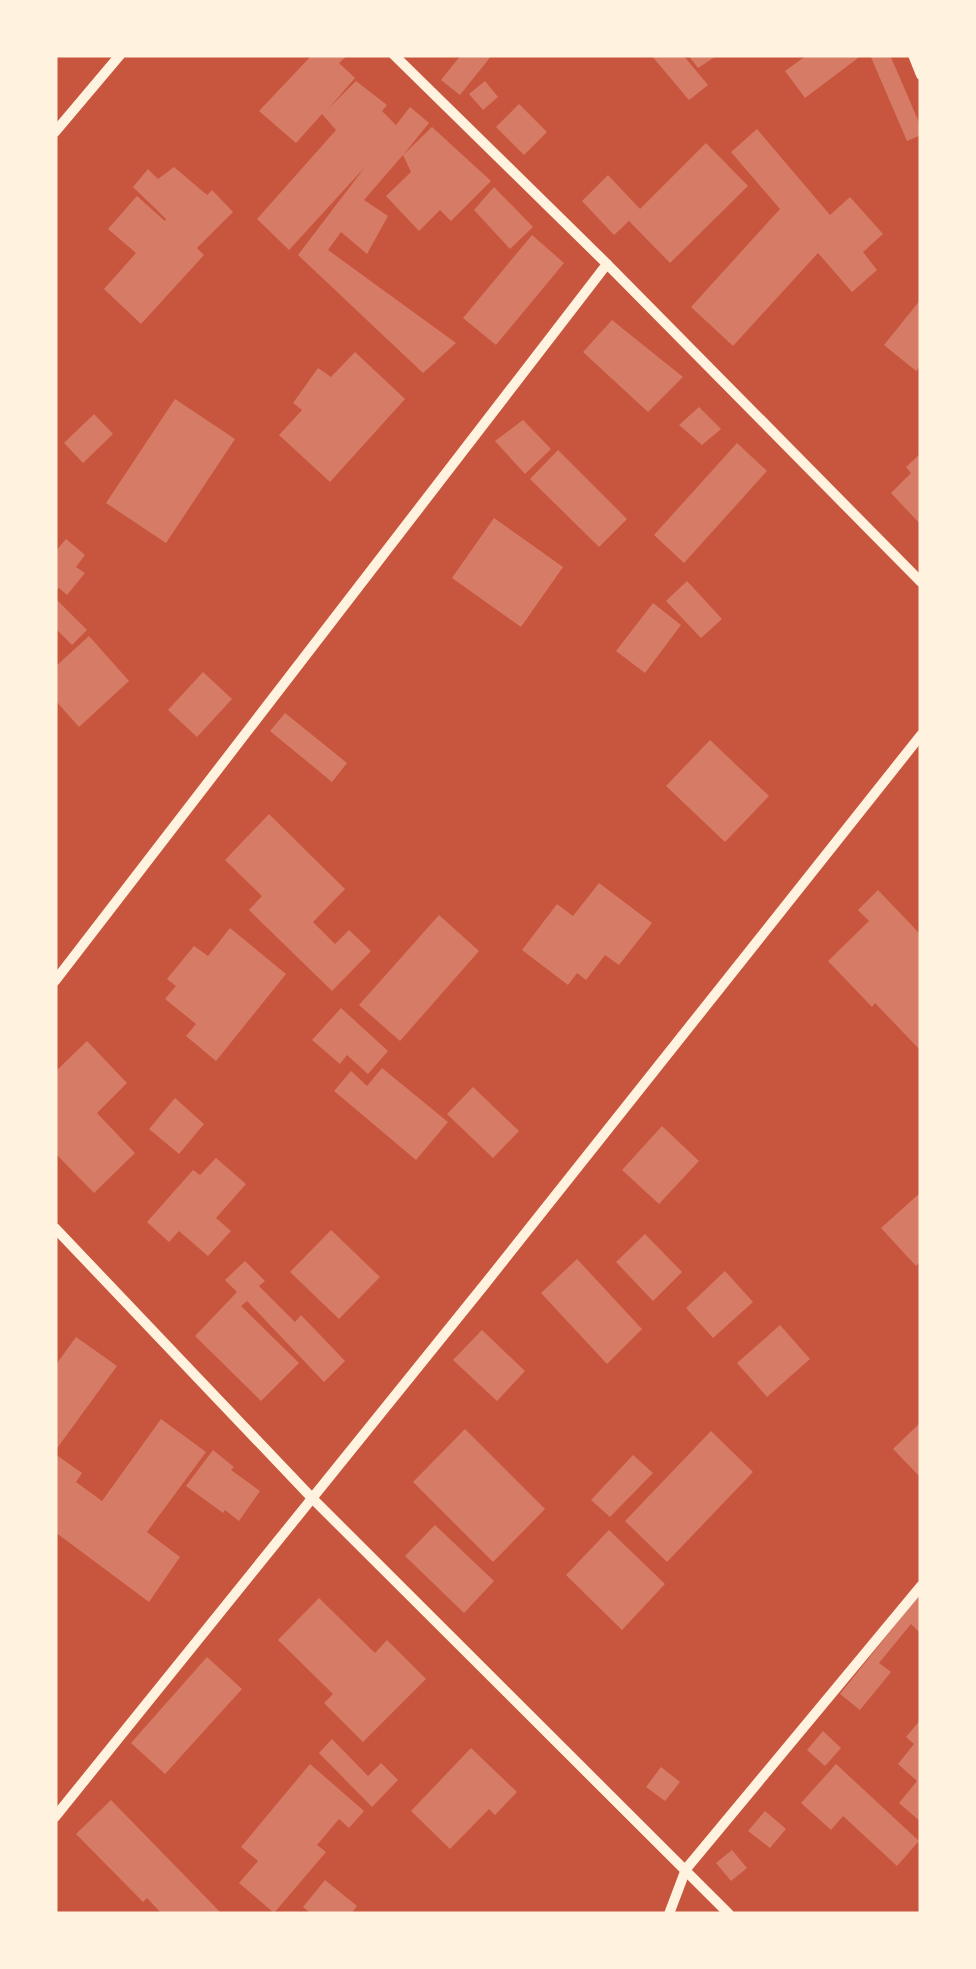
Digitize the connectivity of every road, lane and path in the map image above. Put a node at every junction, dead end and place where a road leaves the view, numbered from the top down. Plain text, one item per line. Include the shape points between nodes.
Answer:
1 (120, 55) edge
2 (394, 55) edge
3 (913, 55) edge
4 (921, 76) edge
5 (55, 132) edge
6 (607, 264) junction
7 (921, 582) edge
8 (921, 736) edge
9 (55, 982) edge
10 (55, 1228) edge
11 (312, 1497) junction
12 (921, 1586) edge
13 (55, 1817) edge
14 (686, 1869) junction
15 (669, 1914) edge
16 (729, 1914) edge

1 - 5 street
2 - 6 street
3 - 4 street
6 - 7 street
6 - 9 street
8 - 11 street
10 - 11 street
11 - 13 street
11 - 14 street
12 - 14 street
14 - 15 street
14 - 16 street

